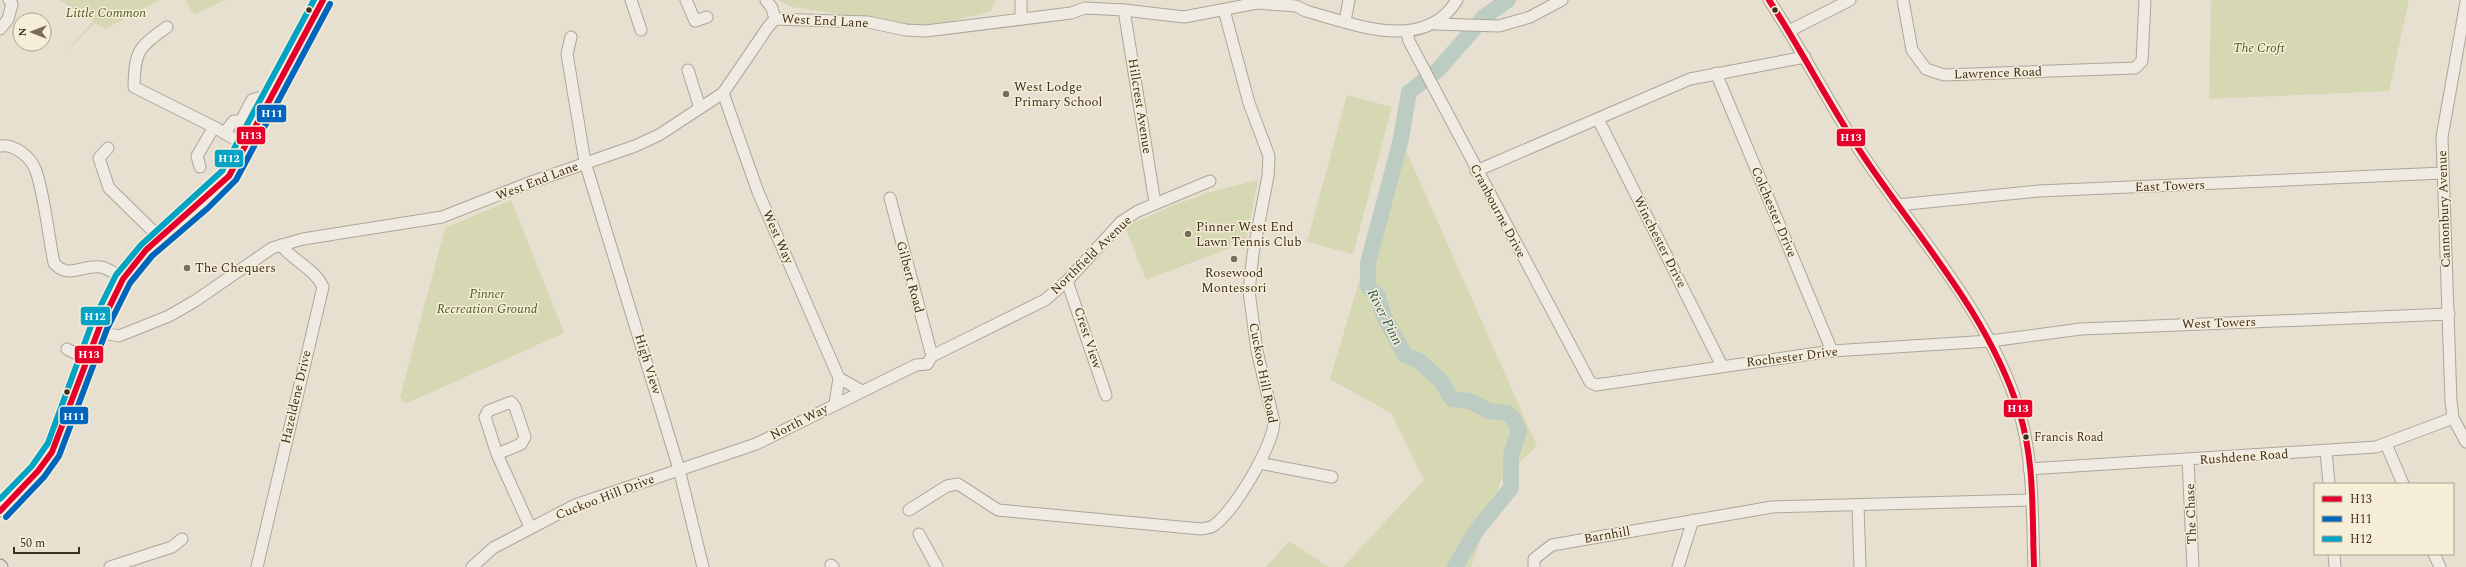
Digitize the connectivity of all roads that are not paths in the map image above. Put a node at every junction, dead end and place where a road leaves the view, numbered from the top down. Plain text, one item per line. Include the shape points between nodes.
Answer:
1 (9, 0) edge
2 (323, 0) edge
3 (631, 0) edge
4 (686, 0) edge
5 (766, 0) edge
6 (1021, 0) edge
7 (1349, 0) edge
8 (1457, 0) edge
9 (1562, 0) edge
10 (1769, 0) edge
11 (1850, 0) edge
12 (1903, 0) edge
13 (2144, 0) edge
14 (2466, 2) edge
15 (1296, 3) edge
16 (1124, 10) junction
17 (1224, 10) junction
18 (707, 17) dead end
19 (775, 19) junction
20 (1020, 19) junction
21 (1345, 21) junction
22 (1435, 24) junction
23 (168, 27) dead end
24 (0, 30) edge
25 (642, 30) dead end
26 (1789, 30) junction
27 (1407, 32) junction
28 (571, 37) dead end
29 (1805, 57) junction
30 (688, 70) dead end
31 (1716, 73) junction
32 (723, 93) junction
33 (269, 102) junction
34 (700, 108) junction
35 (1598, 119) junction
36 (214, 127) junction
37 (224, 134) junction
38 (0, 146) edge
39 (246, 146) junction
40 (108, 148) dead end
41 (585, 162) junction
42 (200, 167) dead end
43 (1476, 171) junction
44 (2442, 173) junction
45 (1210, 181) dead end
46 (890, 198) dead end
47 (1155, 203) junction
48 (1898, 205) junction
49 (160, 238) junction
50 (281, 245) junction
51 (123, 279) junction
52 (1068, 281) junction
53 (2449, 314) junction
54 (99, 332) junction
55 (1990, 341) junction
56 (67, 349) dead end
57 (1832, 351) junction
58 (930, 358) junction
59 (88, 360) junction
60 (1722, 366) junction
61 (839, 378) junction
62 (1596, 385) joint
63 (862, 391) junction
64 (1106, 395) dead end
65 (835, 404) junction
66 (2453, 418) junction
67 (2466, 442) edge
68 (2386, 444) junction
69 (2326, 451) junction
70 (497, 454) junction
71 (2188, 460) junction
72 (1259, 462) junction
73 (680, 469) junction
74 (2029, 470) junction
75 (1332, 477) dead end
76 (2329, 483) edge
77 (2403, 483) edge
78 (2031, 500) junction
79 (1858, 505) junction
80 (909, 510) dead end
81 (0, 511) edge
82 (1693, 520) junction
83 (530, 527) junction
84 (919, 534) dead end
85 (182, 539) dead end
86 (2334, 555) edge
87 (2434, 555) edge
88 (110, 567) edge
89 (257, 567) edge
90 (472, 567) edge
91 (703, 567) edge
92 (938, 567) edge
93 (1534, 567) edge
94 (1678, 567) edge
95 (1860, 567) edge
96 (2034, 567) edge
97 (2193, 567) edge
98 (2335, 567) edge
99 (2440, 567) edge

1 - 24 street via 12,4 8,19
2 - 33 street
3 - 25 street
4 - 18 street via 695,21
5 - 19 street
6 - 20 street
7 - 21 street
8 - 22 street, West End Lane via 1450,11
9 - 22 street via 1530,17 1499,26
10 - 26 street
11 - 26 street
12 - 13 street, Lawrence Road via 1912,50 1926,69 1944,75 2135,68 2142,61
14 - 44 street, Cannonbury Avenue via 2442,137
15 - 17 street, West End Lane via 1257,3
15 - 21 street, West End Lane via 1306,11
16 - 17 street, West End Lane via 1184,18
16 - 20 street, West End Lane via 1086,8 1071,13
16 - 47 street, Hillcrest Avenue
17 - 72 street, Cuckoo Hill Road via 1249,103 1269,156 1249,291 1257,351 1274,422 1273,433
19 - 20 street, West End Lane via 868,22 906,30 926,31
19 - 32 street, West End Lane
21 - 27 street, West End Lane via 1380,30
22 - 27 street, West End Lane
23 - 36 street via 139,50 134,87
26 - 29 street
27 - 43 street, Cranbourne Drive via 1424,72
28 - 41 street, High View via 567,54
29 - 31 street
29 - 48 street via 1863,155
30 - 34 street
31 - 35 street via 1690,79
31 - 57 street, Colchester Drive
32 - 34 street, West End Lane
32 - 61 street, West Way via 758,192
33 - 37 street via 258,98 252,100 241,121 234,121
33 - 39 street
34 - 41 street, West End Lane via 641,143
35 - 43 street
35 - 60 street, Winchester Drive
36 - 37 street
36 - 42 street via 197,156
37 - 39 street
38 - 51 street via 5,145 26,154 36,170 54,263 59,269 66,272 101,267
39 - 49 street via 229,176 212,196
40 - 49 street via 99,158 109,188
41 - 50 street, West End Lane via 442,217 303,239
41 - 73 street, High View
43 - 62 street, Cranbourne Drive via 1590,382
44 - 48 street, East Towers via 2039,191
44 - 53 street, Cannonbury Avenue
45 - 47 street, Northfield Avenue
46 - 58 street, Gilbert Road
47 - 52 street, Northfield Avenue via 1121,222
48 - 55 street
49 - 51 street
50 - 54 street, West End Lane via 272,248 196,301 169,316 119,336
50 - 89 street, Hazeldene Drive via 287,253 319,278 323,287
51 - 54 street
52 - 58 street, Northfield Avenue via 1034,307
52 - 64 street, Crest View
53 - 55 street, West Towers via 2082,329
53 - 66 street, Cannonbury Avenue
54 - 59 street
55 - 57 street, Rochester Drive
55 - 74 street via 2019,411
56 - 59 street
57 - 60 street, Rochester Drive
58 - 63 street, North Way via 918,359 916,365
59 - 81 street via 49,457
60 - 62 street, Rochester Drive
61 - 63 street
61 - 65 street
63 - 65 street, North Way
65 - 73 street, North Way via 756,444
66 - 67 street
66 - 68 street, Rushdene Road
68 - 69 street, Rushdene Road
68 - 77 street
69 - 71 street, Rushdene Road
69 - 76 street
70 - 70 street via 521,444 525,437 515,406 511,402 488,411 485,417
70 - 83 street
71 - 74 street, Rushdene Road
71 - 97 street, The Chase
72 - 75 street
72 - 80 street, Cuckoo Hill Road via 1233,503 1213,526 1201,529 998,510 958,484 947,486
73 - 83 street, Cuckoo Hill Drive via 575,505
73 - 91 street, High View
74 - 78 street
78 - 79 street
78 - 96 street
79 - 82 street via 1772,507
79 - 95 street
82 - 93 street, Barnhill via 1552,545 1534,559
82 - 94 street
83 - 90 street, Cuckoo Hill Drive via 493,548
84 - 92 street
85 - 88 street via 172,547
86 - 98 street
87 - 99 street

